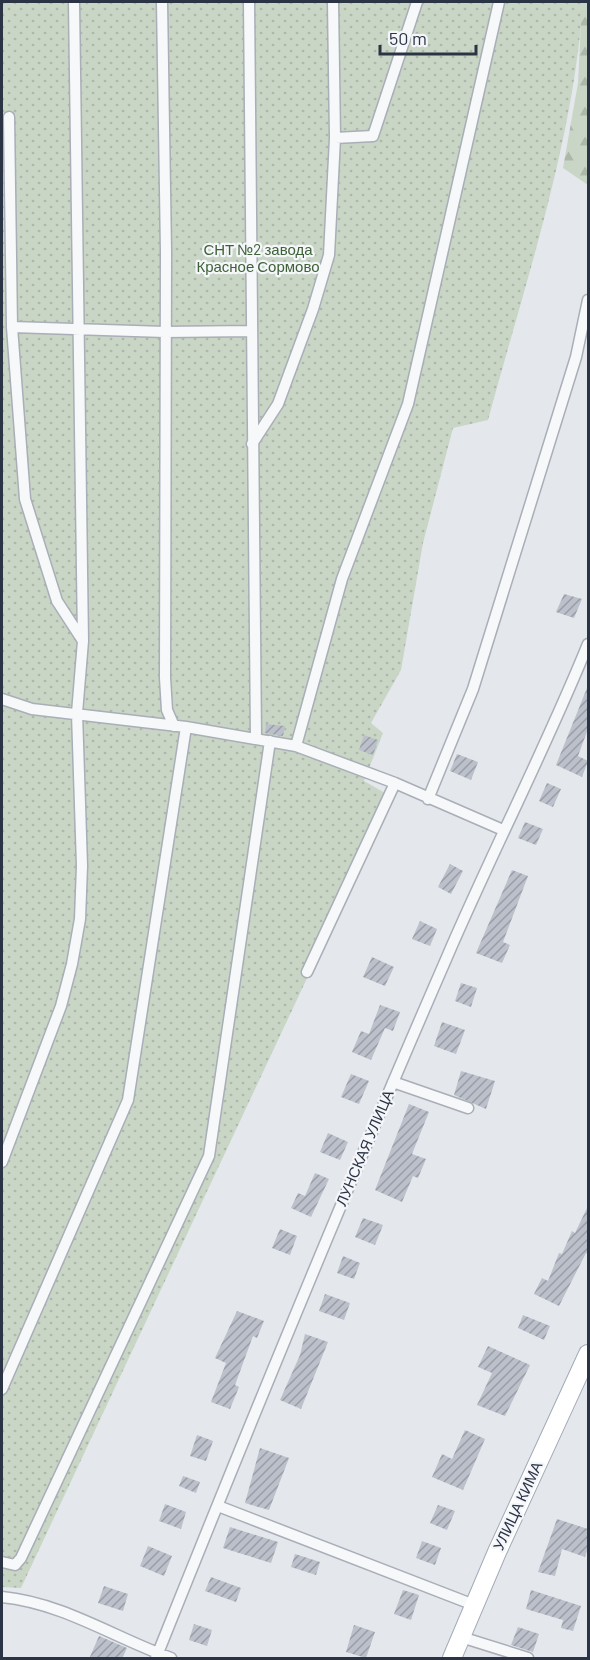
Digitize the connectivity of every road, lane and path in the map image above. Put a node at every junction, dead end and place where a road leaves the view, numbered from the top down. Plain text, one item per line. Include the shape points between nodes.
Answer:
1 (74, 2) edge
2 (162, 2) edge
3 (249, 2) edge
4 (333, 2) edge
5 (417, 2) edge
6 (499, 2) edge
7 (9, 117) dead end
8 (334, 138) junction
9 (588, 300) edge
10 (12, 327) junction
11 (77, 329) junction
12 (251, 331) junction
13 (165, 332) junction
14 (576, 357) junction
15 (588, 360) edge
16 (252, 444) junction
17 (83, 641) junction
18 (588, 644) edge
19 (2, 699) edge
20 (77, 713) junction
21 (174, 726) junction
22 (186, 727) junction
23 (256, 739) junction
24 (270, 741) junction
25 (296, 746) junction
26 (395, 783) junction
27 (428, 799) junction
28 (503, 830) junction
29 (307, 972) dead end
30 (393, 1082) junction
31 (468, 1108) dead end
32 (5, 1152) edge
33 (2, 1162) edge
34 (588, 1354) edge
35 (2, 1389) edge
36 (218, 1506) junction
37 (2, 1562) edge
38 (2, 1597) edge
39 (474, 1605) junction
40 (461, 1637) junction
41 (157, 1656) edge
42 (171, 1659) edge
43 (452, 1659) edge
44 (528, 1659) edge

1 - 11 street
2 - 13 street
3 - 12 street
4 - 8 street
5 - 8 street via 373,136
6 - 25 street via 408,404 342,579
7 - 10 street
8 - 16 street via 329,255 278,404
9 - 14 street
10 - 11 street
10 - 17 street via 24,499 57,601
11 - 13 street
11 - 17 street
12 - 13 street
12 - 16 street
13 - 21 street via 165,678 167,710
14 - 15 street
14 - 27 street via 473,689
16 - 23 street
17 - 20 street
18 - 28 street, ЛУНСКАЯ УЛИЦА
19 - 20 street via 32,709
20 - 21 street
20 - 32 street via 82,866 76,942 61,1006
21 - 22 street
22 - 23 street
22 - 35 street via 128,1100
23 - 24 street
24 - 25 street
24 - 37 street via 209,1156 21,1558 15,1565
25 - 26 street
26 - 27 street
26 - 29 street
27 - 28 street
28 - 30 street, ЛУНСКАЯ УЛИЦА
30 - 31 street
30 - 36 street, ЛУНСКАЯ УЛИЦА
32 - 33 street
34 - 39 main road, УЛИЦА КИМА
36 - 39 street
36 - 41 street, ЛУНСКАЯ УЛИЦА
38 - 41 street via 24,1599 76,1616
39 - 40 main road, УЛИЦА КИМА
40 - 43 main road, УЛИЦА КИМА
40 - 44 street
41 - 42 street

